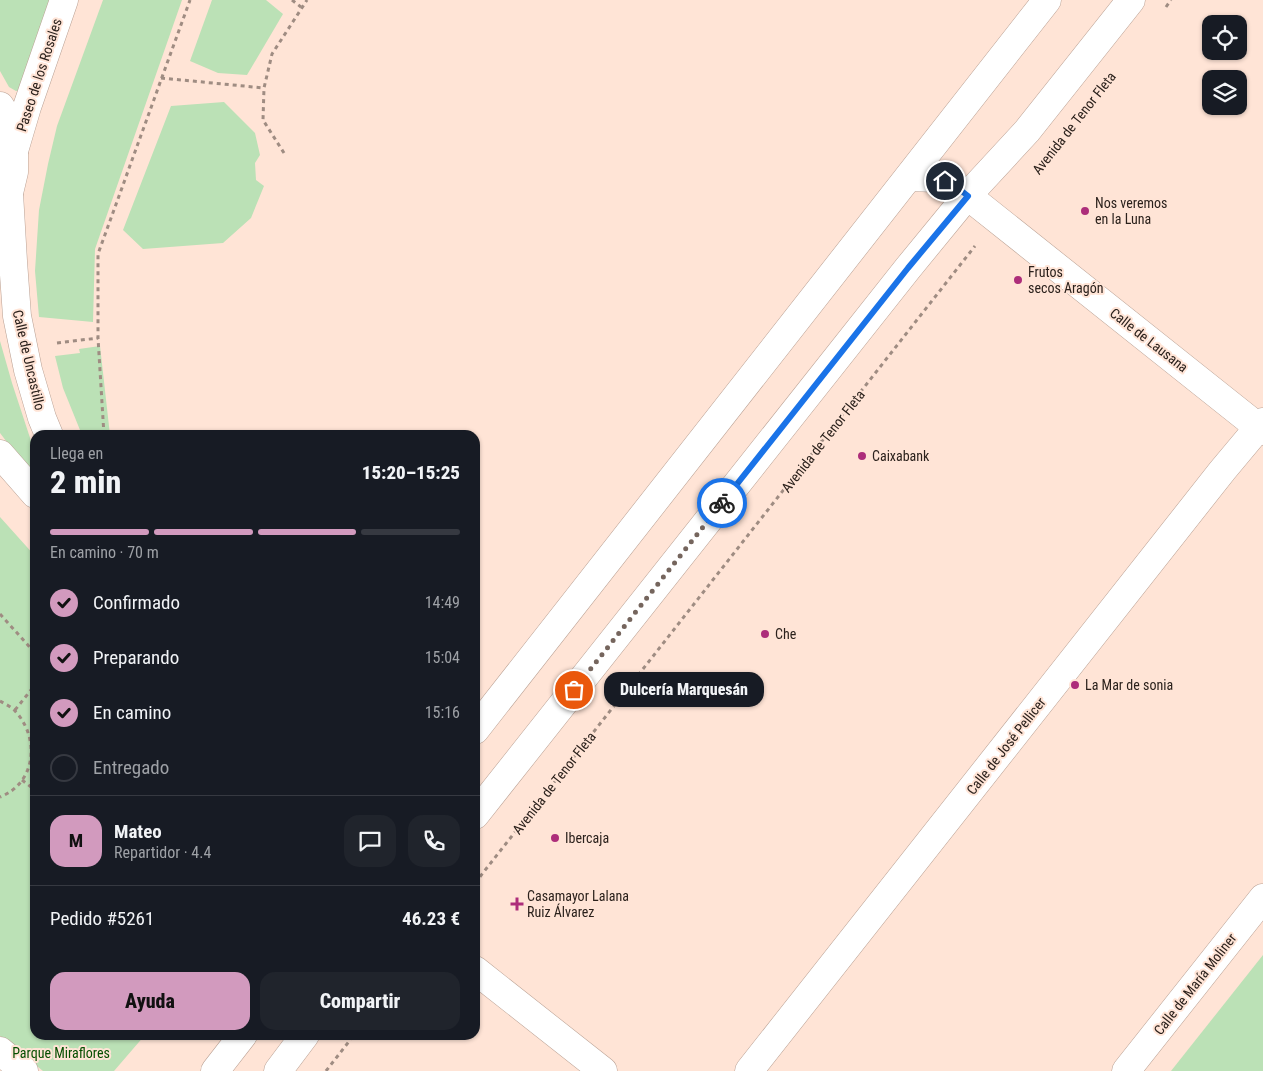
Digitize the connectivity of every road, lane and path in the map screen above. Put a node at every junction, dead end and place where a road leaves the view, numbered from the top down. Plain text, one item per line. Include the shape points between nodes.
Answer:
1 (64, 0) edge
2 (190, 0) edge
3 (292, 0) edge
4 (307, 0) edge
5 (1048, 0) edge
6 (1131, 0) edge
7 (1172, 0) edge
8 (301, 7) junction
9 (1166, 8) dead end
10 (161, 78) junction
11 (264, 88) junction
12 (0, 106) edge
13 (14, 151) junction
14 (284, 153) dead end
15 (909, 177) junction
16 (968, 196) junction
17 (5, 203) edge
18 (997, 219) junction
19 (98, 338) junction
20 (77, 340) dead end
21 (1262, 426) edge
22 (47, 430) edge
23 (104, 430) edge
24 (0, 454) edge
25 (30, 488) edge
26 (0, 614) edge
27 (30, 647) edge
28 (30, 691) edge
29 (0, 701) edge
30 (15, 710) junction
31 (480, 724) edge
32 (30, 738) edge
33 (30, 763) edge
34 (22, 780) junction
35 (30, 786) edge
36 (0, 797) edge
37 (480, 809) edge
38 (480, 877) edge
39 (1263, 898) edge
40 (480, 974) edge
41 (239, 1040) edge
42 (301, 1040) edge
43 (350, 1040) edge
44 (0, 1051) edge
45 (24, 1071) edge
46 (215, 1071) edge
47 (278, 1071) edge
48 (326, 1071) edge
49 (603, 1071) edge
50 (749, 1071) edge
51 (1126, 1071) edge

1 - 13 street, Paseo de los Rosales
2 - 10 path
3 - 8 path
4 - 8 path
5 - 15 street
6 - 16 street via 1027,131
7 - 9 path
8 - 11 path via 272,54
10 - 11 path
10 - 19 path via 98,254
11 - 14 path via 263,120
12 - 13 street
13 - 17 street, Calle de Uncastillo via 14,172
15 - 16 street, Calle de Lausana via 945,181
15 - 31 street
16 - 18 street, Calle de Lausana
16 - 37 street
17 - 22 street, Calle de Uncastillo via 17,316 28,370
18 - 21 street, Calle de Lausana
18 - 38 path, Avenida de Tenor Fleta
19 - 20 path
19 - 23 path
21 - 50 street, Calle de José Pellicer via 1216,478
24 - 25 street
26 - 27 path
28 - 30 path
29 - 30 path
30 - 32 path via 26,725
33 - 34 path
34 - 35 path
34 - 36 path
39 - 51 street, Calle de María Moliner
40 - 49 street
41 - 46 street
42 - 47 street
43 - 48 path
44 - 45 street

